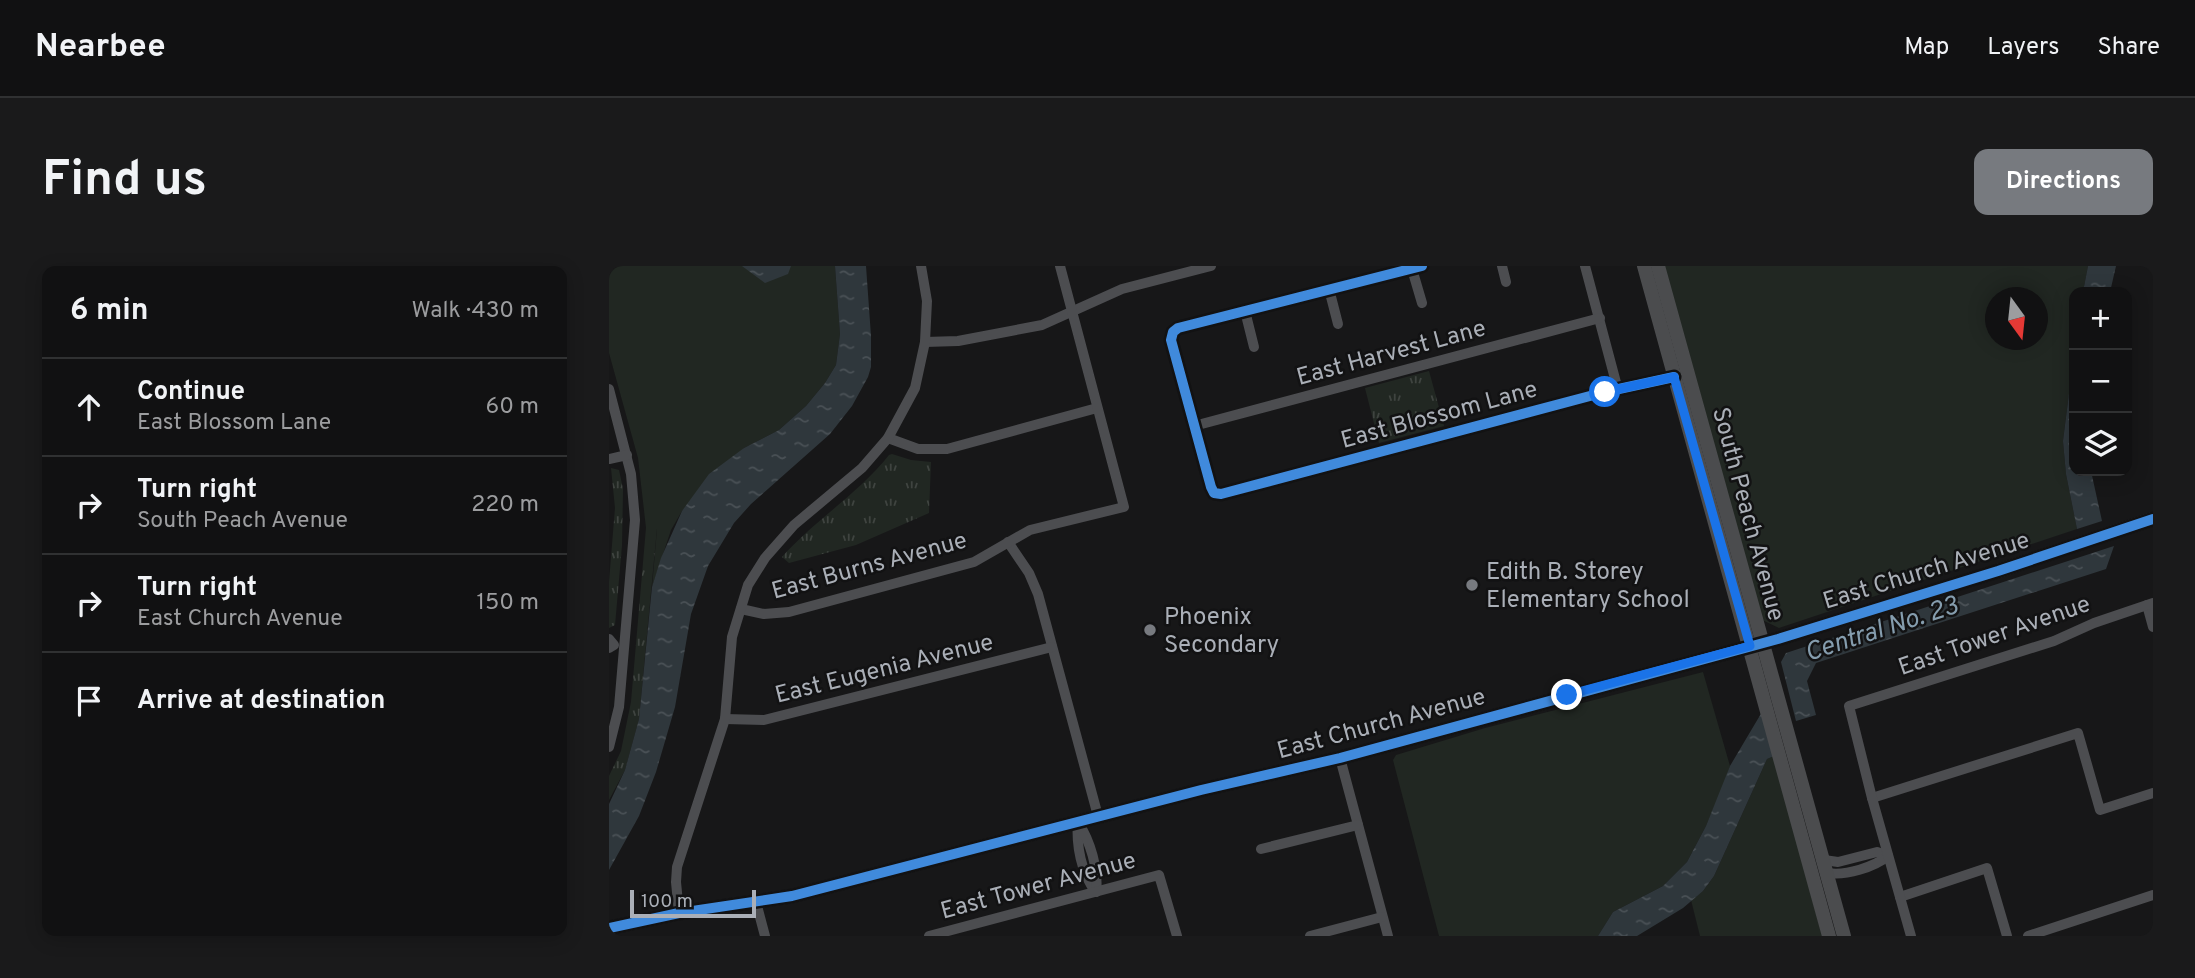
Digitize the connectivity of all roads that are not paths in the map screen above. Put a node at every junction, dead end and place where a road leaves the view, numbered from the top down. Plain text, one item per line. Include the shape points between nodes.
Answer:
1 (921, 266) edge
2 (1060, 266) edge
3 (1162, 266) edge
4 (1211, 266) edge
5 (1502, 266) edge
6 (1585, 266) edge
7 (1644, 266) edge
8 (1658, 266) edge
9 (1417, 267) edge
10 (1165, 278) junction
11 (1506, 282) dead end
12 (1329, 289) junction
13 (1422, 303) dead end
14 (1073, 311) junction
15 (1245, 311) junction
16 (1599, 318) junction
17 (1338, 324) dead end
18 (925, 342) junction
19 (1254, 347) dead end
20 (1674, 377) junction
21 (609, 389) edge
22 (1618, 390) junction
23 (1097, 408) junction
24 (1194, 425) junction
25 (1688, 425) junction
26 (887, 438) junction
27 (627, 455) junction
28 (609, 459) edge
29 (1218, 494) junction
30 (1224, 508) dead end
31 (1726, 516) junction
32 (2153, 519) edge
33 (1008, 542) junction
34 (2150, 604) edge
35 (741, 609) junction
36 (2153, 627) edge
37 (614, 644) edge
38 (1756, 645) junction
39 (1052, 647) junction
40 (1774, 708) junction
41 (725, 719) junction
42 (609, 747) edge
43 (1340, 758) junction
44 (1790, 792) junction
45 (2153, 793) edge
46 (1872, 798) junction
47 (1098, 816) junction
48 (1078, 821) junction
49 (1358, 825) junction
50 (1262, 849) dead end
51 (1888, 856) junction
52 (1826, 867) junction
53 (1096, 892) junction
54 (2153, 895) edge
55 (1900, 897) junction
56 (756, 902) junction
57 (679, 912) junction
58 (1383, 917) junction
59 (609, 928) edge
60 (765, 936) edge
61 (929, 936) edge
62 (1177, 936) edge
63 (1310, 936) edge
64 (1388, 936) edge
65 (1829, 936) edge
66 (1844, 936) edge
67 (1911, 936) edge
68 (2007, 936) edge
69 (2028, 936) edge

1 - 18 street via 927,301
2 - 14 street
3 - 10 street
4 - 10 street
5 - 11 street
6 - 16 street
7 - 20 street, South Peach Avenue
8 - 31 street, South Peach Avenue
9 - 12 street
9 - 13 street
10 - 14 street via 1122,289
12 - 15 street
12 - 17 street
14 - 18 street via 1042,325 958,341
14 - 23 street
15 - 19 street
15 - 24 street via 1173,332 1171,340
16 - 22 street
16 - 24 street, East Harvest Lane
18 - 26 street via 915,388
20 - 22 street, East Blossom Lane
20 - 25 street, South Peach Avenue
21 - 27 street
22 - 29 street, East Blossom Lane
23 - 26 street via 947,449 918,449
23 - 33 street, East Burns Avenue via 1124,507 1030,530
24 - 29 street
25 - 31 street via 1698,432
25 - 38 street, South Peach Avenue
26 - 35 street via 862,468 794,525 765,558 748,585
27 - 28 street
27 - 37 street via 635,520
29 - 30 street
31 - 38 street, South Peach Avenue
32 - 38 street, East Church Avenue
33 - 35 street, East Burns Avenue via 974,562 789,612 764,614
33 - 39 street via 1038,594
34 - 36 street
34 - 46 street, East Tower Avenue via 2054,641 1849,706
35 - 41 street via 732,637
37 - 42 street via 619,707
38 - 40 street, South Peach Avenue
38 - 43 street, East Church Avenue
39 - 41 street, East Eugenia Avenue via 764,720
39 - 47 street
40 - 44 street, South Peach Avenue via 1776,738
40 - 52 street, South Peach Avenue via 1784,724
41 - 57 street via 677,867
43 - 47 street, East Church Avenue
43 - 49 street
44 - 52 street via 1800,807 1817,866
44 - 65 street, South Peach Avenue
45 - 46 street via 2100,810 2078,733
46 - 51 street
47 - 48 street, East Church Avenue
48 - 53 street via 1098,879
48 - 56 street, East Church Avenue
49 - 50 street
49 - 58 street
51 - 52 street via 1879,863 1840,873
51 - 55 street
52 - 66 street, South Peach Avenue
53 - 61 street, East Tower Avenue
53 - 62 street, East Tower Avenue via 1159,875
54 - 69 street
55 - 67 street
55 - 68 street via 1987,868
56 - 57 street, East Church Avenue
56 - 60 street
57 - 59 street, East Church Avenue
58 - 63 street
58 - 64 street

